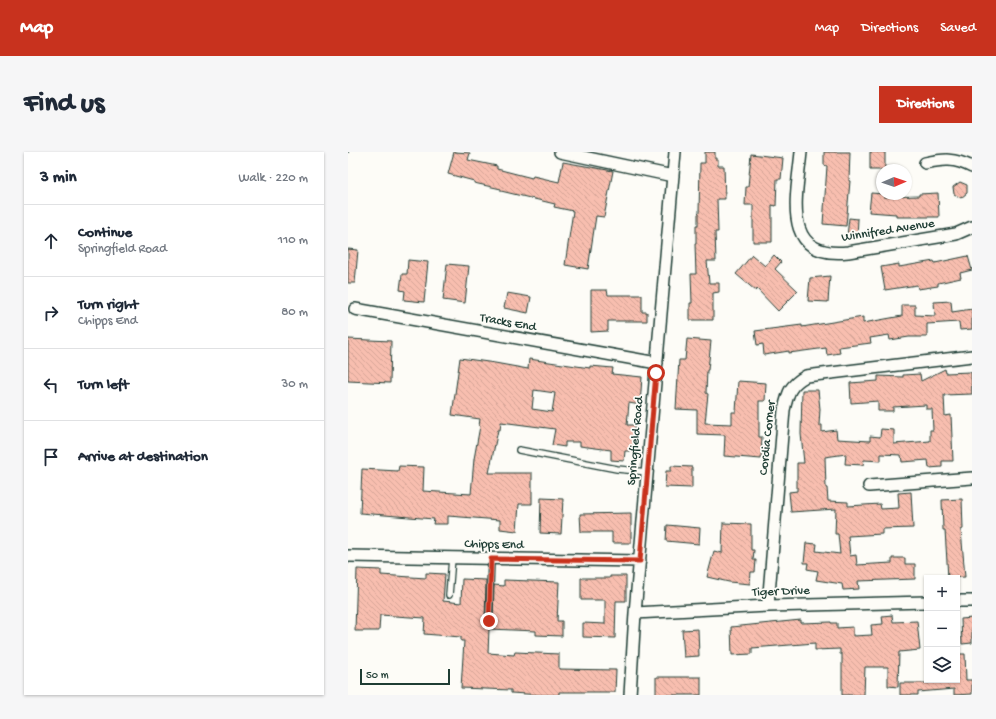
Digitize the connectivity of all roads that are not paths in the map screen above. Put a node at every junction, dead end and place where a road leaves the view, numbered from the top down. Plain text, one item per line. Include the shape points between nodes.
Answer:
1 (560, 152) edge
2 (675, 152) edge
3 (801, 152) edge
4 (925, 163) dead end
5 (972, 167) edge
6 (673, 176) junction
7 (972, 227) edge
8 (355, 309) dead end
9 (972, 356) edge
10 (657, 363) junction
11 (519, 450) dead end
12 (648, 472) junction
13 (972, 478) edge
14 (869, 486) dead end
15 (348, 556) edge
16 (452, 558) junction
17 (491, 559) junction
18 (640, 561) junction
19 (449, 595) dead end
20 (960, 601) edge
21 (972, 601) edge
22 (924, 602) edge
23 (768, 606) junction
24 (635, 613) junction
25 (489, 621) dead end
26 (630, 695) edge

1 - 6 street
2 - 6 street, Springfield Road
3 - 7 street, Winnifred Avenue via 795,212 801,234 815,248 837,253 848,252 956,234
4 - 5 street via 946,159
6 - 10 street, Springfield Road
8 - 10 street, Tracks End
9 - 23 street, Cordia Corner via 806,376 796,382 788,393 784,410
10 - 12 street, Springfield Road
11 - 12 lane via 617,469
12 - 18 street, Springfield Road
13 - 14 street
15 - 16 street, Chipps End
16 - 17 street, Chipps End
16 - 19 lane
17 - 18 street, Chipps End
17 - 25 lane
18 - 24 street, Springfield Road
20 - 21 street
22 - 23 street, Tiger Drive
23 - 24 street, Tiger Drive
24 - 26 street, Springfield Road

